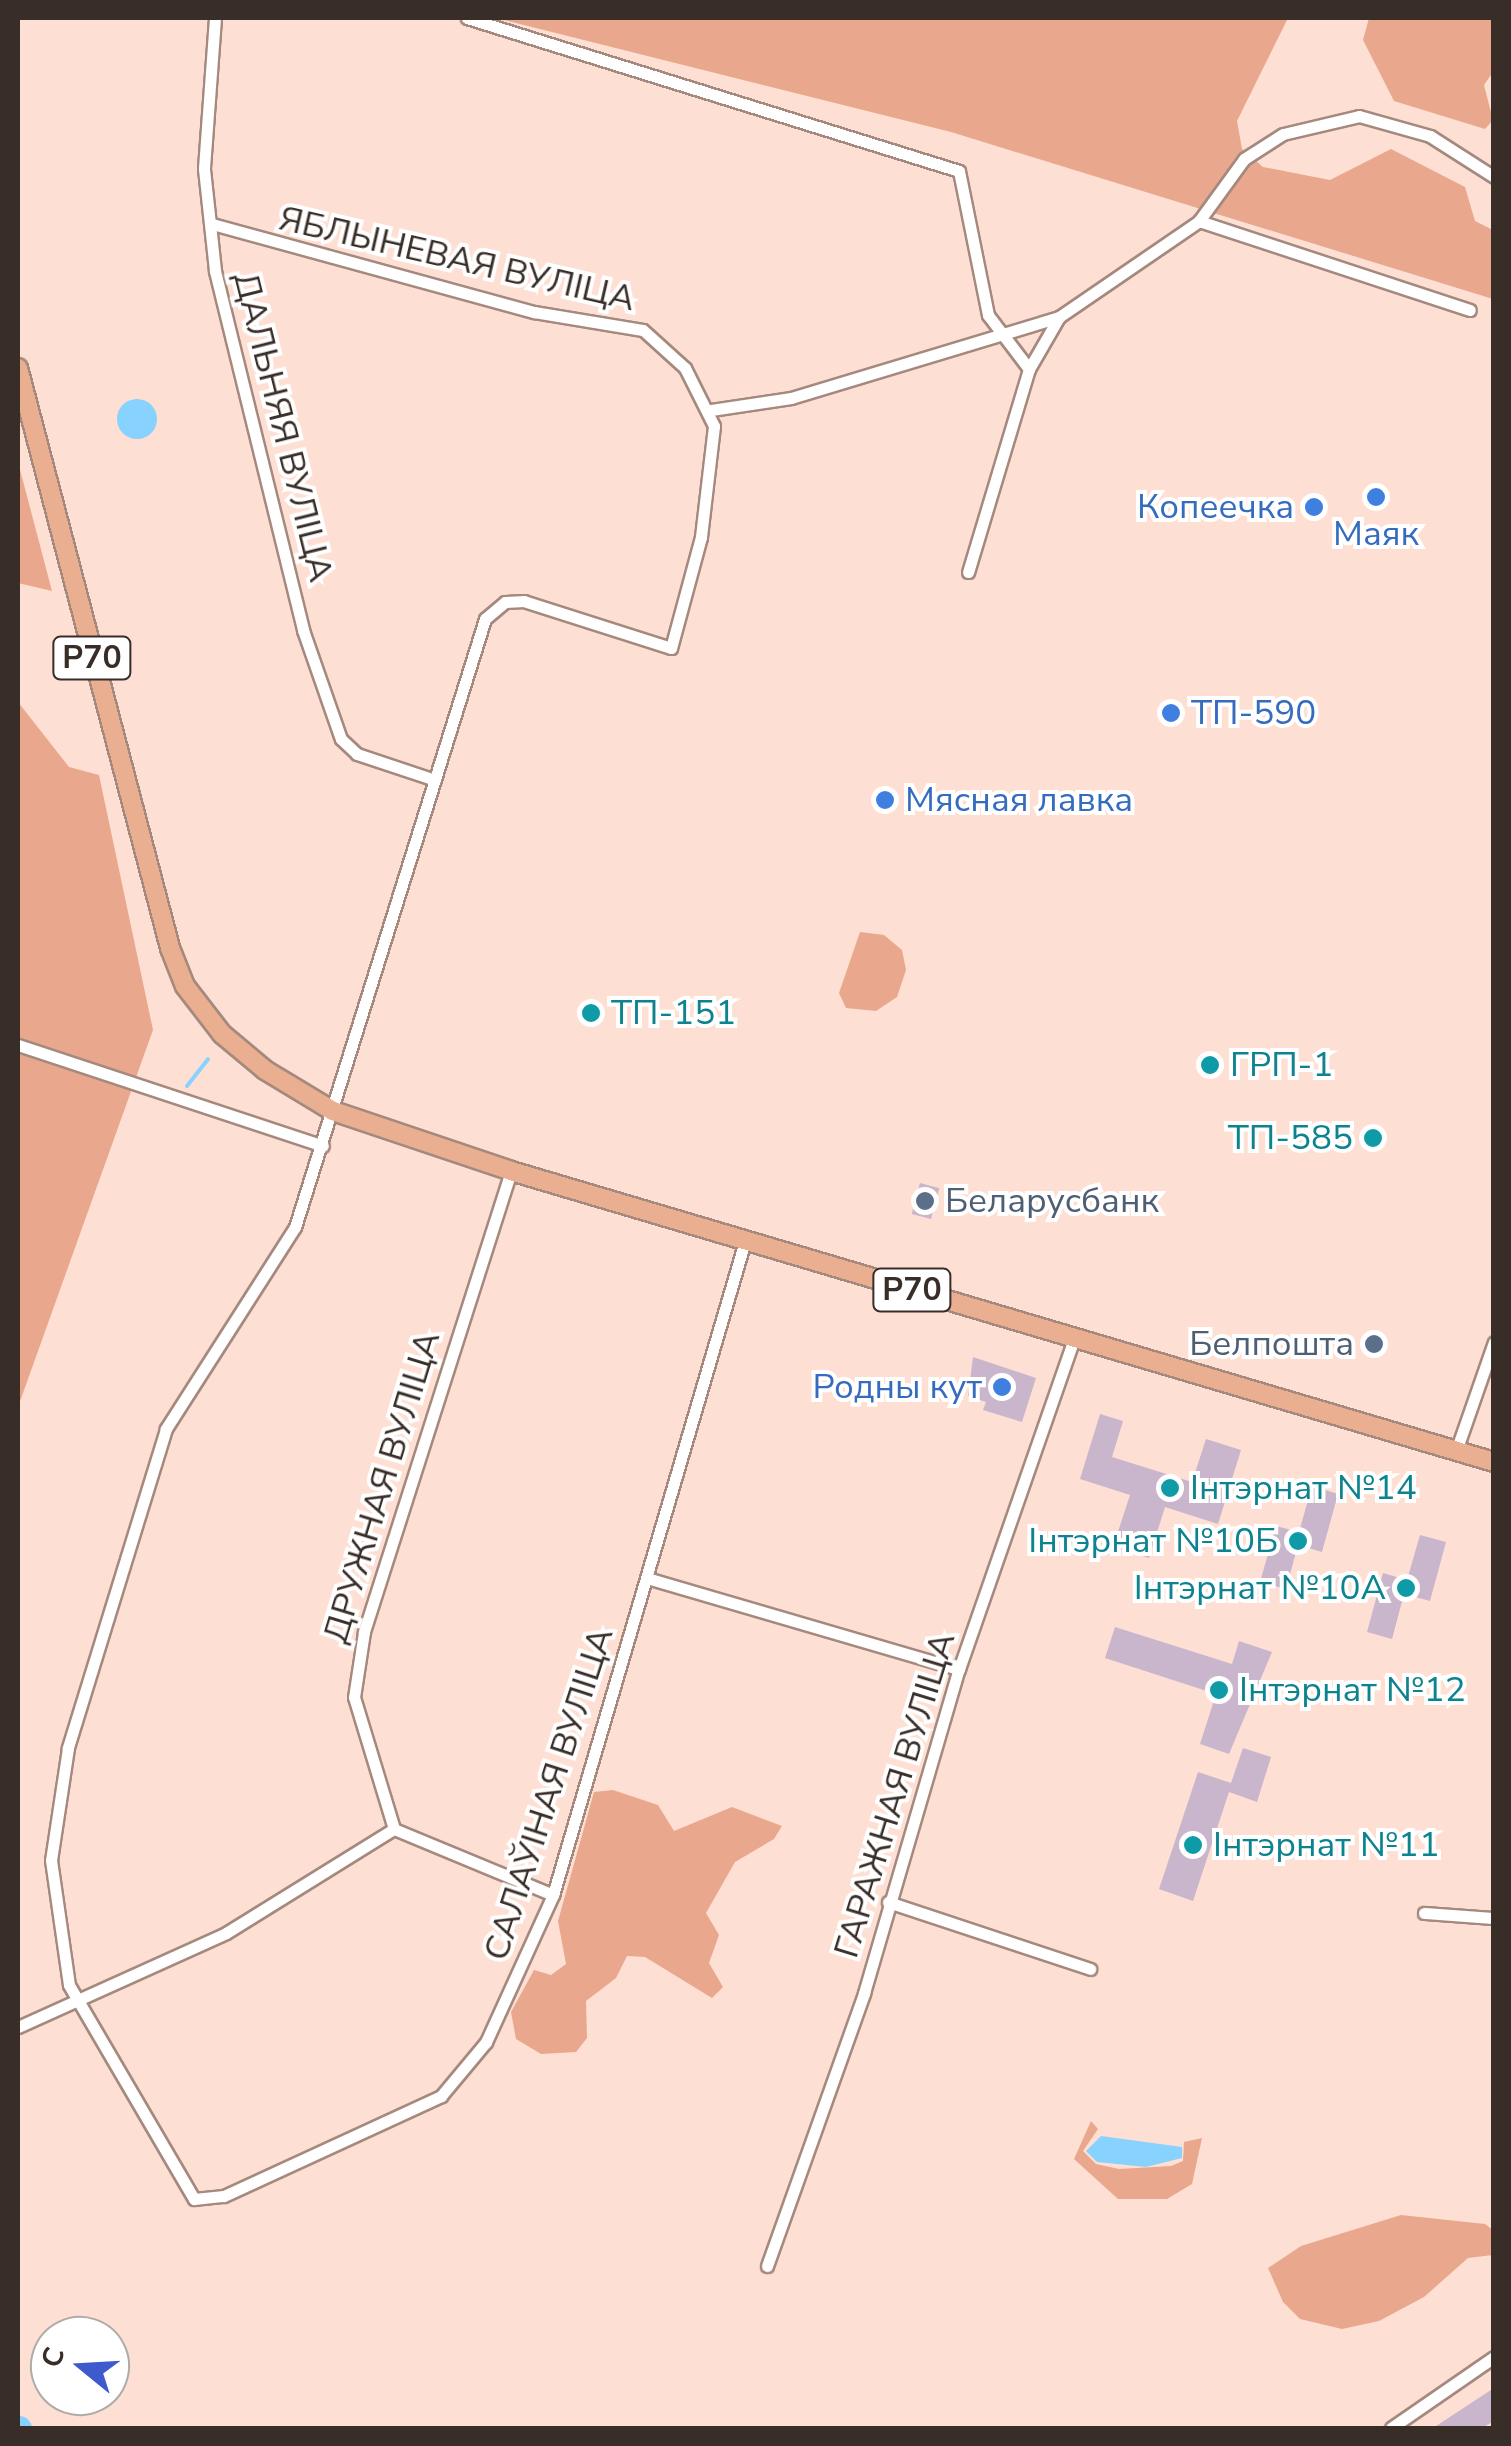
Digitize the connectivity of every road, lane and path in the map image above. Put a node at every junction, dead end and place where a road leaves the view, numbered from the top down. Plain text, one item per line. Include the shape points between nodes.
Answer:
1 (215, 18) edge
2 (467, 18) edge
3 (1494, 177) edge
4 (1199, 221) junction
5 (212, 224) junction
6 (1470, 310) dead end
7 (1058, 318) junction
8 (998, 337) junction
9 (18, 368) edge
10 (1029, 369) junction
11 (711, 410) junction
12 (968, 572) dead end
13 (436, 780) junction
14 (18, 1045) edge
15 (333, 1111) junction
16 (323, 1146) junction
17 (511, 1171) junction
18 (745, 1241) junction
19 (1074, 1338) junction
20 (1494, 1342) edge
21 (1456, 1450) junction
22 (1494, 1462) edge
23 (647, 1578) junction
24 (959, 1670) junction
25 (394, 1829) junction
26 (553, 1895) junction
27 (888, 1902) junction
28 (1424, 1913) dead end
29 (1494, 1918) edge
30 (1090, 1969) dead end
31 (76, 2001) junction
32 (18, 2027) edge
33 (767, 2266) dead end
34 (1494, 2357) edge
35 (1390, 2427) edge

1 - 5 street, ДАЛЬНЯЯ ВУЛІЦА via 204,169
2 - 8 street via 959,172 977,282
3 - 4 street via 1399,123 1340,118 1283,134 1244,160
4 - 6 street
4 - 7 street
5 - 11 street, ЯБЛЫНЕВАЯ ВУЛІЦА via 534,312 642,330 672,350
5 - 13 street, ДАЛЬНЯЯ ВУЛІЦА via 233,363 278,509 303,630 341,740 357,754
7 - 8 street
7 - 10 street
8 - 10 street
8 - 11 street via 790,398
9 - 15 main road, Р70 via 125,788 185,986 222,1034
10 - 12 street
11 - 13 street via 710,490 671,648 532,602 504,602 485,619
13 - 15 street
14 - 16 street
15 - 16 street
15 - 17 main road, Р70
16 - 31 street via 282,1256 229,1323 166,1429 68,1748 51,1860
17 - 18 main road, Р70
17 - 25 street, ДРУЖНАЯ ВУЛІЦА via 355,1665 363,1741
18 - 19 main road, Р70
18 - 23 street, САЛАЎІНАЯ ВУЛІЦА
19 - 21 main road, Р70
19 - 24 street, ГАРАЖНАЯ ВУЛІЦА
20 - 21 street
21 - 22 main road, Р70
23 - 24 street
23 - 26 street, САЛАЎІНАЯ ВУЛІЦА
24 - 27 street, ГАРАЖНАЯ ВУЛІЦА
25 - 26 street
25 - 31 street via 226,1933
26 - 31 street, САЛАЎІНАЯ ВУЛІЦА via 486,2042 441,2096 205,2203 179,2177
27 - 30 street
27 - 33 street, ГАРАЖНАЯ ВУЛІЦА via 864,1994
28 - 29 street
31 - 32 street
34 - 35 street

